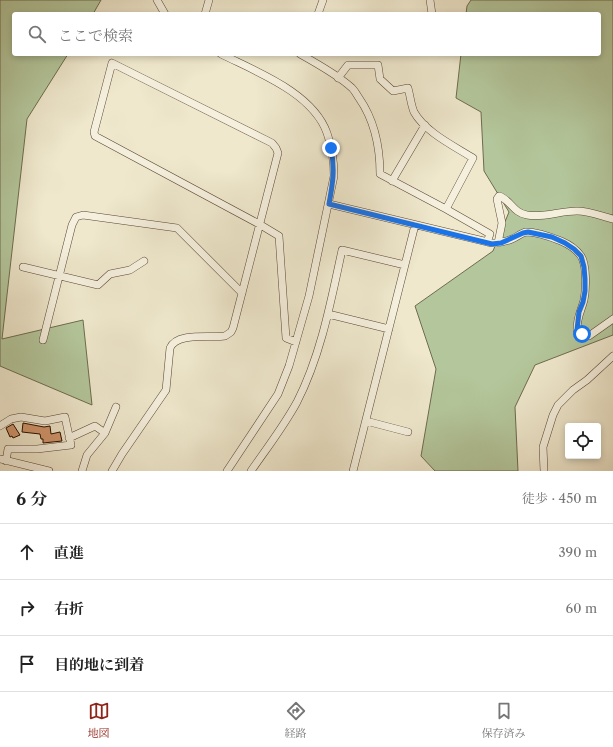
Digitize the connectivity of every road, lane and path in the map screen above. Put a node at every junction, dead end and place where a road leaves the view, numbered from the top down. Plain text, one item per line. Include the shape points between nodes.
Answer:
1 (157, 0) edge
2 (209, 0) edge
3 (323, 0) edge
4 (430, 0) edge
5 (164, 12) edge
6 (206, 12) edge
7 (319, 12) edge
8 (432, 12) edge
9 (225, 56) edge
10 (305, 56) edge
11 (338, 78) junction
12 (424, 125) junction
13 (392, 181) junction
14 (329, 204) junction
15 (446, 209) junction
16 (613, 219) edge
17 (259, 224) junction
18 (415, 225) junction
19 (487, 242) junction
20 (498, 243) junction
21 (144, 261) dead end
22 (405, 265) junction
23 (23, 267) dead end
24 (59, 276) junction
25 (242, 293) junction
26 (328, 314) junction
27 (613, 319) edge
28 (389, 329) junction
29 (43, 340) dead end
30 (296, 342) junction
31 (613, 356) edge
32 (116, 407) dead end
33 (366, 421) junction
34 (0, 426) edge
35 (105, 432) junction
36 (408, 432) dead end
37 (69, 438) junction
38 (3, 460) edge
39 (49, 471) edge
40 (82, 471) edge
41 (112, 471) edge
42 (227, 471) edge
43 (251, 471) edge
44 (353, 471) edge
45 (544, 471) edge

1 - 5 street
2 - 6 street
3 - 7 street
4 - 8 street
9 - 14 street via 295,93 314,111 327,133 334,161
10 - 11 street
11 - 12 street via 348,65 378,65 380,79 393,91 408,88 414,111
11 - 13 street via 352,88 364,105 378,139 380,174
12 - 13 street
12 - 15 street via 473,158
13 - 15 street
14 - 18 street
14 - 30 street
15 - 19 street via 490,234
16 - 20 street via 585,211 545,216 527,215 516,211 499,196 497,200 502,223
17 - 17 street via 278,153 272,143 112,63 95,136
17 - 25 street
17 - 30 street via 279,236 286,338
18 - 19 street
18 - 22 street
19 - 20 street
20 - 27 street via 528,232 552,237 565,243 581,256 584,267 585,291 577,330 590,336
21 - 24 street via 130,270 110,274 98,285
22 - 26 street via 342,250
22 - 28 street
23 - 24 street
24 - 25 street via 74,220 82,214 177,228
24 - 29 street
25 - 41 street via 231,332 225,336 184,338 172,344 166,390
26 - 28 street
26 - 43 street via 312,364 296,402 286,421
28 - 33 street
30 - 42 street via 278,394
31 - 45 street via 558,405 543,447
32 - 35 street
33 - 36 street
33 - 44 street
34 - 37 street via 11,419 21,417 45,421 65,417
35 - 37 street via 95,426
35 - 40 street via 87,455
37 - 38 street via 71,445 8,449
38 - 39 street

